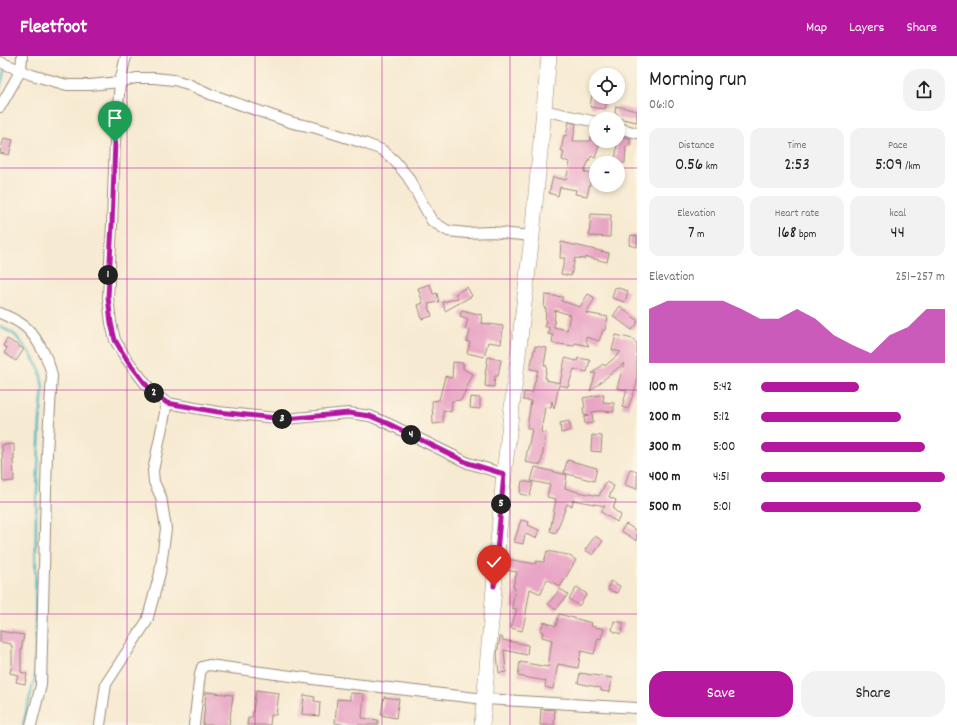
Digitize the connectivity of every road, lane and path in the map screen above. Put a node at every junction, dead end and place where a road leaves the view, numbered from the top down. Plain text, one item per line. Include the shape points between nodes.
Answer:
1 (22, 56) edge
2 (126, 56) edge
3 (549, 56) edge
4 (4, 63) edge
5 (21, 70) junction
6 (120, 82) junction
7 (0, 107) edge
8 (543, 110) junction
9 (589, 120) edge
10 (625, 130) edge
11 (637, 133) edge
12 (532, 236) junction
13 (0, 313) edge
14 (167, 403) junction
15 (504, 474) junction
16 (485, 699) junction
17 (637, 708) edge
18 (31, 725) edge
19 (100, 725) edge
20 (194, 725) edge
21 (482, 725) edge

1 - 5 street
2 - 6 street
3 - 8 main road
4 - 5 street
5 - 6 street via 67,85
5 - 7 street
6 - 12 street via 136,78 174,80 293,123 364,143 382,150 394,160 408,177 432,221 448,231
6 - 14 street via 108,275 111,323 115,340 125,357 151,391
8 - 9 street
8 - 12 main road
10 - 11 street
12 - 15 main road
13 - 18 street via 26,327 42,348 52,376 47,452 41,685
14 - 15 street via 218,412 286,419 349,413 370,416 468,463
14 - 19 street via 153,471 154,482 161,497 166,529 160,573 146,621 106,684
15 - 16 main road
16 - 17 street
16 - 20 street via 209,665 202,666 200,674
16 - 21 main road

